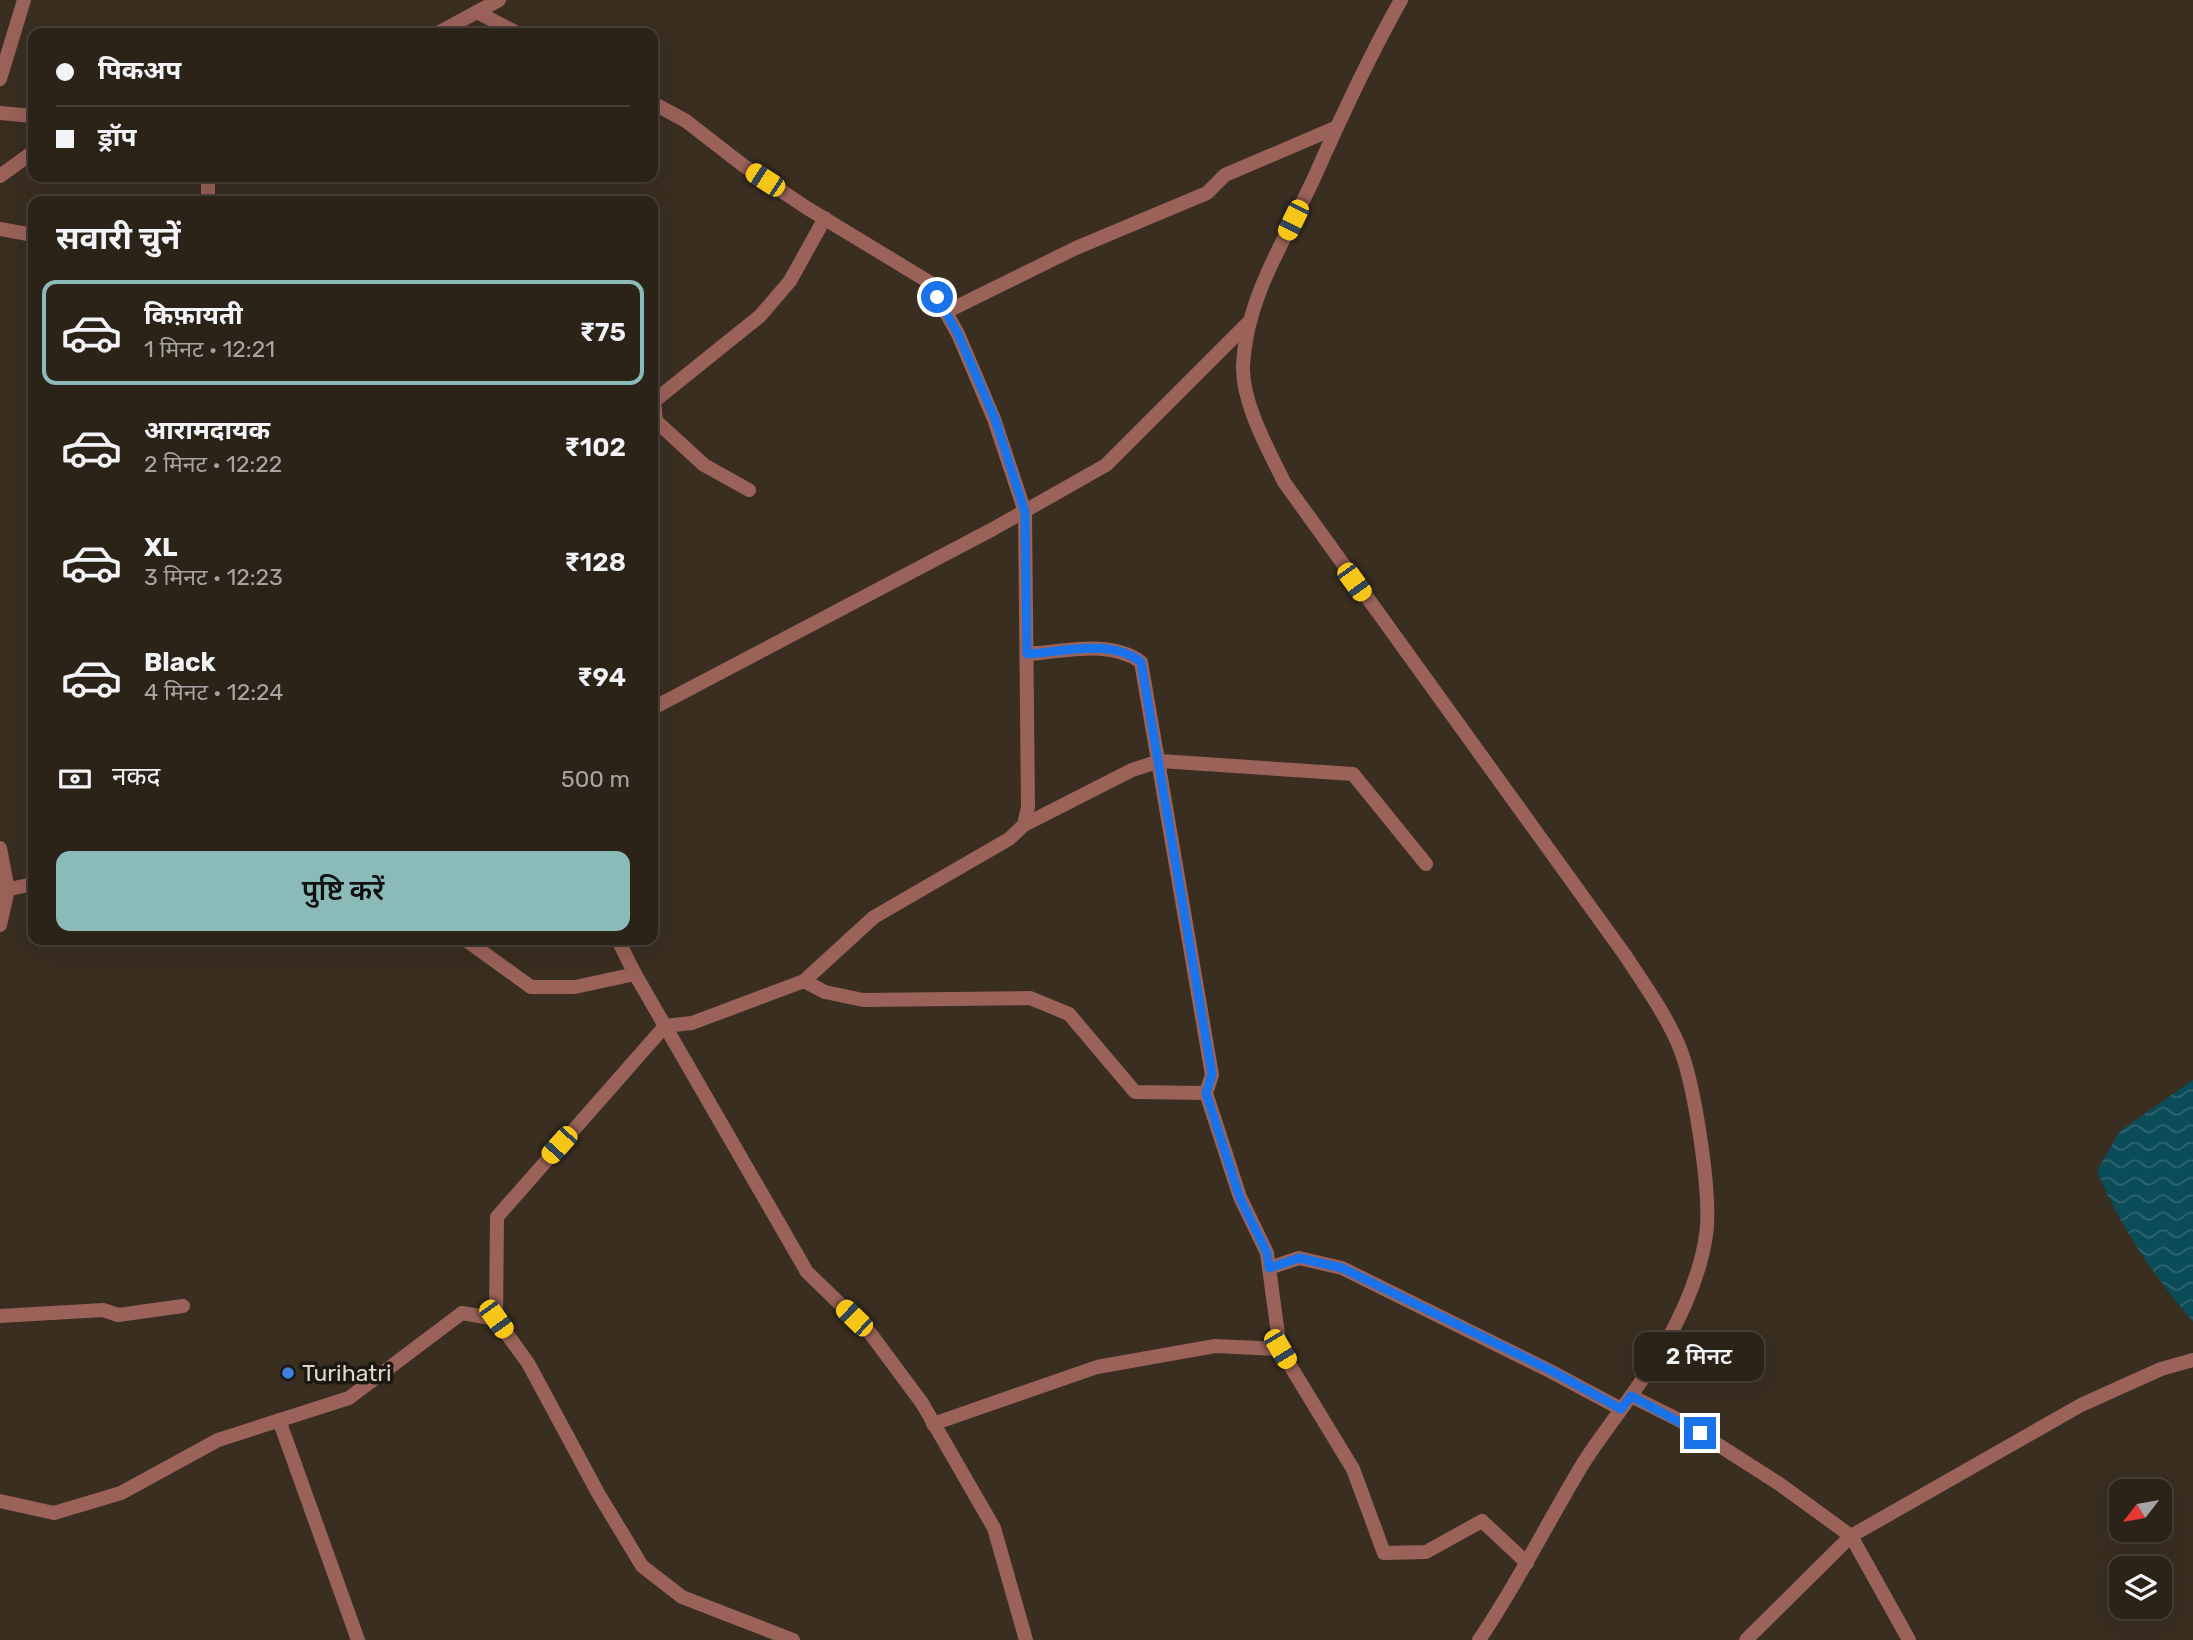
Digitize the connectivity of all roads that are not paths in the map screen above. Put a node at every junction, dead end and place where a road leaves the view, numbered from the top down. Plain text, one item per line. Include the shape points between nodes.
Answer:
1 (24, 0) edge
2 (499, 0) edge
3 (1401, 0) edge
4 (477, 12) junction
5 (447, 28) edge
6 (507, 28) edge
7 (0, 79) edge
8 (658, 106) edge
9 (0, 113) edge
10 (28, 116) edge
11 (1335, 128) junction
12 (28, 156) edge
13 (0, 176) edge
14 (825, 218) junction
15 (0, 229) edge
16 (28, 234) edge
17 (946, 312) junction
18 (1248, 323) junction
19 (658, 397) edge
20 (658, 423) edge
21 (749, 490) dead end
22 (1025, 512) junction
23 (1027, 654) junction
24 (658, 705) edge
25 (1160, 761) junction
26 (1024, 825) junction
27 (0, 848) edge
28 (1426, 864) dead end
29 (28, 885) edge
30 (4, 890) edge
31 (0, 925) edge
32 (473, 945) edge
33 (620, 945) edge
34 (635, 974) junction
35 (804, 981) junction
36 (665, 1026) junction
37 (1206, 1093) junction
38 (1269, 1268) junction
39 (183, 1306) dead end
40 (0, 1316) edge
41 (496, 1319) junction
42 (1280, 1349) junction
43 (2193, 1360) edge
44 (1631, 1396) junction
45 (1621, 1409) junction
46 (279, 1420) junction
47 (933, 1424) junction
48 (0, 1501) edge
49 (1850, 1536) junction
50 (1527, 1563) junction
51 (358, 1640) edge
52 (793, 1640) edge
53 (1026, 1640) edge
54 (1479, 1640) edge
55 (1746, 1640) edge
56 (1909, 1640) edge

1 - 7 street
2 - 4 street
3 - 11 street
4 - 5 street
4 - 6 street
8 - 14 street
9 - 10 street
11 - 17 street via 1225,175 1207,193 1076,248
11 - 18 street via 1262,283
12 - 13 street
14 - 17 street via 929,282
14 - 19 street via 790,281 760,316
15 - 16 street
17 - 22 street via 995,419
18 - 22 street via 1107,465
18 - 44 street via 1243,369 1255,420 1284,482 1625,955 1682,1052 1698,1123 1706,1234 1681,1313
20 - 21 street via 704,464
22 - 23 street
22 - 24 street
23 - 25 street via 1109,648 1130,653 1141,662
23 - 26 street
25 - 26 street via 1132,770
25 - 28 street via 1353,774
25 - 37 street via 1212,1074
26 - 35 street via 984,854 874,917
27 - 30 street
29 - 30 street
30 - 31 street
32 - 34 street via 531,986 575,987
33 - 34 street
34 - 36 street
35 - 36 street via 692,1023
35 - 37 street via 825,992 863,1000 1030,998 1069,1014 1135,1092
36 - 41 street via 497,1217
36 - 47 street via 807,1272 870,1333
37 - 38 street via 1240,1198 1267,1253
38 - 42 street
38 - 45 street via 1299,1258 1342,1268
39 - 40 street via 118,1315 103,1310
41 - 46 street via 462,1313 349,1398
41 - 52 street via 534,1374 642,1566 682,1597
42 - 47 street via 1215,1346 1097,1367
42 - 50 street via 1353,1468 1384,1553 1426,1552 1482,1521
43 - 49 street via 2161,1369 2081,1405
44 - 45 street
44 - 49 street via 1681,1421 1778,1483
45 - 50 street via 1584,1462
46 - 48 street via 218,1440 121,1493 54,1513
46 - 51 street
47 - 53 street via 994,1528
49 - 55 street
49 - 56 street
50 - 54 street

